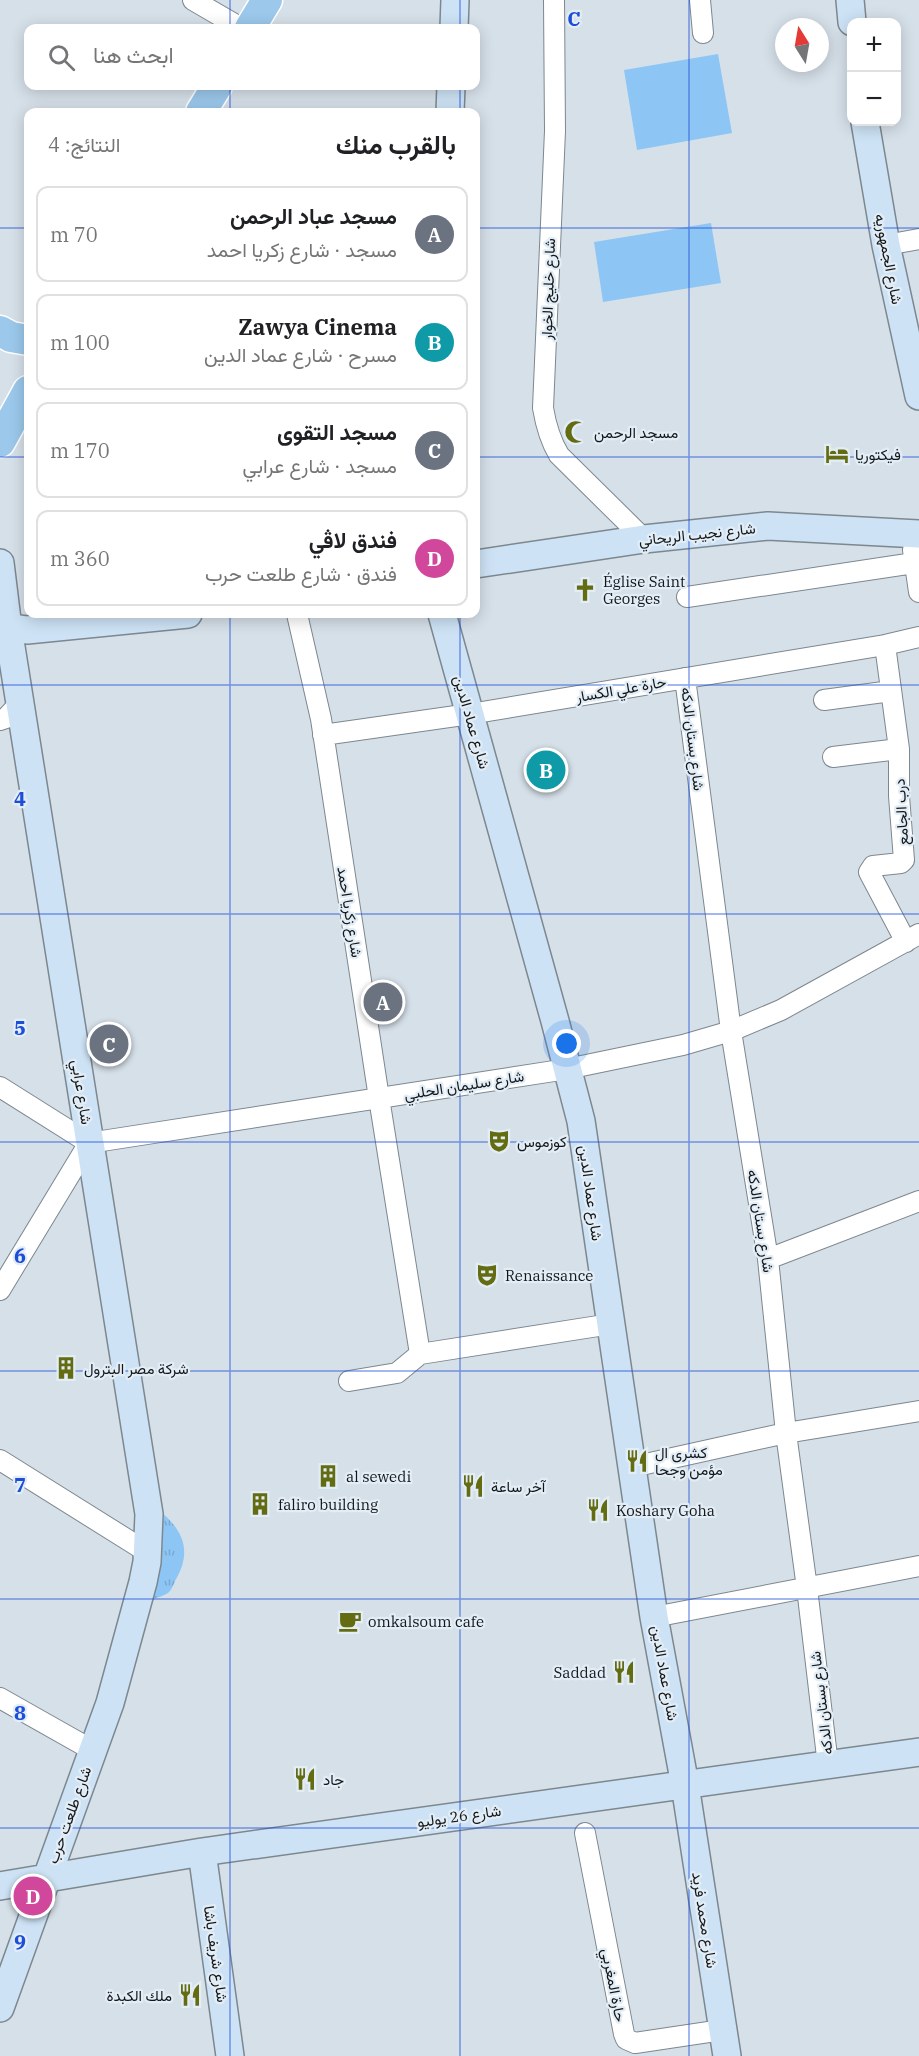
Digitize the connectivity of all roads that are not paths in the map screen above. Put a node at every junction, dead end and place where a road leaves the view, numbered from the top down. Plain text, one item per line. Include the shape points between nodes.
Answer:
1 (194, 0) edge
2 (267, 0) edge
3 (455, 0) edge
4 (554, 0) edge
5 (700, 0) edge
6 (850, 0) edge
7 (852, 18) edge
8 (234, 24) edge
9 (252, 24) edge
10 (453, 24) edge
11 (703, 33) dead end
12 (215, 90) edge
13 (451, 90) edge
14 (203, 108) edge
15 (450, 108) edge
16 (866, 126) edge
17 (919, 239) edge
18 (886, 245) junction
19 (0, 331) edge
20 (24, 339) edge
21 (913, 348) edge
22 (919, 396) edge
23 (24, 398) edge
24 (0, 441) edge
25 (915, 534) edge
26 (644, 539) junction
27 (0, 563) edge
28 (480, 563) edge
29 (914, 563) junction
30 (919, 592) edge
31 (687, 597) dead end
32 (148, 618) edge
33 (298, 618) edge
34 (443, 618) edge
35 (4, 627) edge
36 (919, 637) edge
37 (885, 645) junction
38 (685, 678) junction
39 (891, 691) junction
40 (824, 700) dead end
41 (10, 712) edge
42 (470, 714) junction
43 (323, 735) junction
44 (899, 749) junction
45 (833, 757) dead end
46 (913, 938) edge
47 (731, 1031) junction
48 (567, 1068) junction
49 (0, 1087) edge
50 (379, 1098) junction
51 (89, 1143) junction
52 (919, 1201) edge
53 (768, 1259) junction
54 (0, 1290) edge
55 (611, 1324) junction
56 (420, 1354) junction
57 (349, 1381) dead end
58 (919, 1411) edge
59 (786, 1433) junction
60 (0, 1460) edge
61 (632, 1467) junction
62 (147, 1552) junction
63 (919, 1566) edge
64 (807, 1588) junction
65 (654, 1617) junction
66 (132, 1620) joint
67 (0, 1698) edge
68 (92, 1750) junction
69 (919, 1752) edge
70 (828, 1765) junction
71 (685, 1785) junction
72 (585, 1833) dead end
73 (202, 1852) junction
74 (47, 1878) junction
75 (1, 1886) edge
76 (0, 2008) edge
77 (722, 2030) junction
78 (230, 2056) edge
79 (727, 2056) edge

1 - 8 street
2 - 9 main road
3 - 10 street
4 - 26 street, شارع خليج الخوار via 555,130 545,425 559,455
5 - 11 street
6 - 7 street
12 - 14 main road
13 - 15 street
16 - 18 street, شارع الجمهوريه
17 - 18 street
18 - 21 street, شارع الجمهوريه
19 - 20 main road
21 - 22 street, شارع الجمهوريه
23 - 24 main road
25 - 26 street, شارع نجيب الريحاني via 768,526
25 - 29 street
26 - 28 street, شارع نجيب الريحاني
27 - 35 street, شارع عرابي
29 - 30 street
29 - 31 street
32 - 35 street via 27,630
33 - 43 street, شارع زكريا احمد
34 - 42 street, شارع عماد الدين
35 - 41 street, شارع عرابي
36 - 37 street, حارة علي الكسار
37 - 38 street, حارة علي الكسار
37 - 39 street, درب الجامع
38 - 42 street, حارة علي الكسار
38 - 47 street, شارع بستان الدكه
39 - 40 street
39 - 44 street, درب الجامع
41 - 51 street, شارع عرابي
42 - 43 street, حارة علي الكسار
42 - 48 street, شارع عماد الدين
43 - 50 street, شارع زكريا احمد
44 - 45 street
44 - 46 street, درب الجامع via 904,860 873,866 869,876
46 - 47 street, شارع سليمان الحلبي via 781,1010
47 - 48 street, شارع سليمان الحلبي via 683,1045
47 - 53 street, شارع بستان الدكه
48 - 50 street, شارع سليمان الحلبي
48 - 55 street, شارع عماد الدين via 581,1121
49 - 51 street
50 - 51 street, شارع سليمان الحلبي
50 - 56 street, شارع زكريا احمد
51 - 54 street
51 - 62 street, شارع عرابي via 147,1497
52 - 53 street
53 - 59 street, شارع بستان الدكه
55 - 56 street
55 - 61 street, شارع عماد الدين
56 - 57 street via 397,1373
58 - 59 street
59 - 61 street
59 - 64 street, شارع بستان الدكه
60 - 62 street
61 - 65 street, شارع عماد الدين
62 - 66 street, شارع عرابي
63 - 64 street
64 - 65 street
64 - 70 street, شارع بستان الدكه
65 - 71 street, شارع عماد الدين
66 - 68 street, شارع طلعت حرب via 110,1703
67 - 68 street
68 - 74 street, شارع طلعت حرب
69 - 70 street, شارع 26 يوليو
70 - 71 street, شارع 26 يوليو
71 - 73 street, شارع 26 يوليو
71 - 77 street, شارع محمد فريد
72 - 77 street, حارة المغربي via 626,2039 635,2043
73 - 74 street, شارع 26 يوليو
73 - 78 street, شارع شريف باشا
74 - 75 street, شارع 26 يوليو
74 - 76 street, شارع طلعت حرب
77 - 79 street, شارع محمد فريد

